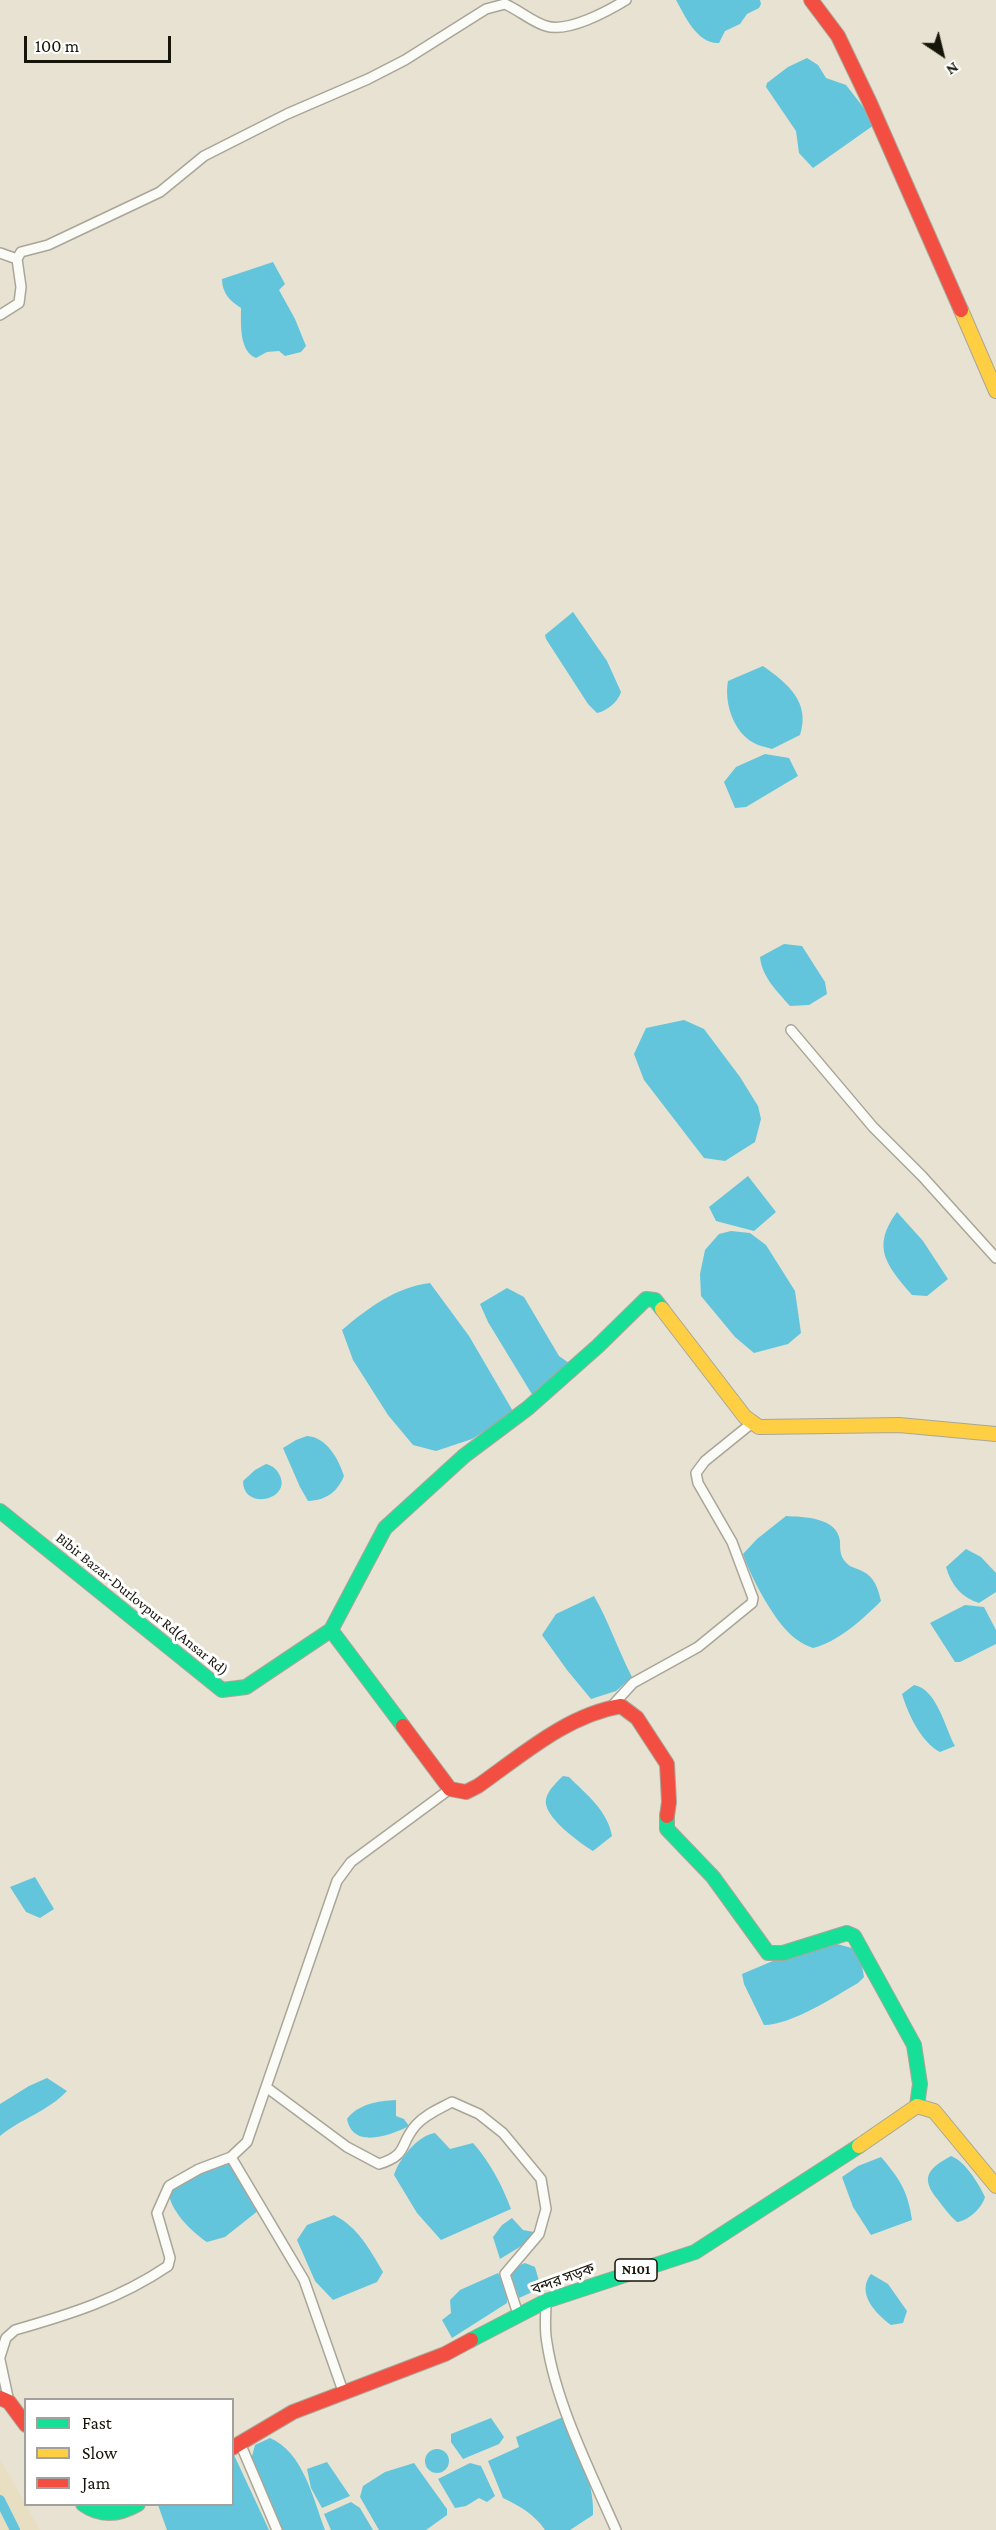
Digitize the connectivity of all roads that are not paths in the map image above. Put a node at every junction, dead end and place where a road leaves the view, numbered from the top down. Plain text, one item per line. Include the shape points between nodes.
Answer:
1 (626, 0) edge
2 (812, 0) edge
3 (0, 253) edge
4 (17, 259) junction
5 (0, 315) edge
6 (996, 391) edge
7 (791, 1030) dead end
8 (996, 1258) edge
9 (752, 1423) junction
10 (996, 1434) edge
11 (0, 1511) edge
12 (331, 1630) junction
13 (611, 1707) junction
14 (450, 1789) junction
15 (266, 2087) junction
16 (917, 2106) junction
17 (231, 2157) junction
18 (996, 2186) edge
19 (546, 2301) junction
20 (519, 2314) junction
21 (0, 2359) edge
22 (344, 2394) junction
23 (4, 2400) edge
24 (24, 2423) edge
25 (236, 2446) edge
26 (84, 2506) edge
27 (136, 2506) edge
28 (278, 2530) edge
29 (616, 2530) edge

1 - 4 street via 581,22 561,27 548,27 505,4 486,9 405,60 204,156 160,192 48,245 21,252
2 - 6 main road via 838,36 870,103
3 - 4 street
4 - 5 street via 19,303
7 - 8 street via 873,1127
9 - 10 main road via 767,1428 899,1425
9 - 12 main road via 655,1300 646,1299 598,1347 464,1456 385,1528
9 - 13 street via 696,1473 732,1542 752,1603 698,1647 633,1683
11 - 12 main road, Bibir Bazar-Durlovpur Rd(Ansar Rd) via 222,1690 246,1687
12 - 14 main road
13 - 14 main road via 572,1722 468,1791
13 - 16 main road via 621,1706 637,1718 667,1764 667,1829 713,1877 768,1953 783,1953 847,1933 859,1942 914,2045 920,2084
14 - 15 street via 351,1862 337,1881
15 - 17 street via 247,2142
15 - 20 street via 347,2147 378,2164 401,2153 415,2126 452,2102 478,2114 503,2133 541,2179 546,2209 538,2234 505,2274
16 - 18 main road via 934,2110
16 - 19 main road, বন্দর সড়ক / N101 via 695,2252
17 - 21 street via 169,2186 157,2213 170,2258 168,2266 138,2286 84,2310 15,2330 6,2338
17 - 22 street via 304,2280
19 - 20 main road, বন্দর সড়ক / N101
19 - 29 street via 551,2367 576,2439
20 - 22 main road, বন্দর সড়ক / N101 via 445,2354
21 - 23 street
22 - 25 main road, বন্দর সড়ক / N101 via 293,2412
23 - 24 main road
25 - 28 street
26 - 27 main road via 106,2515

